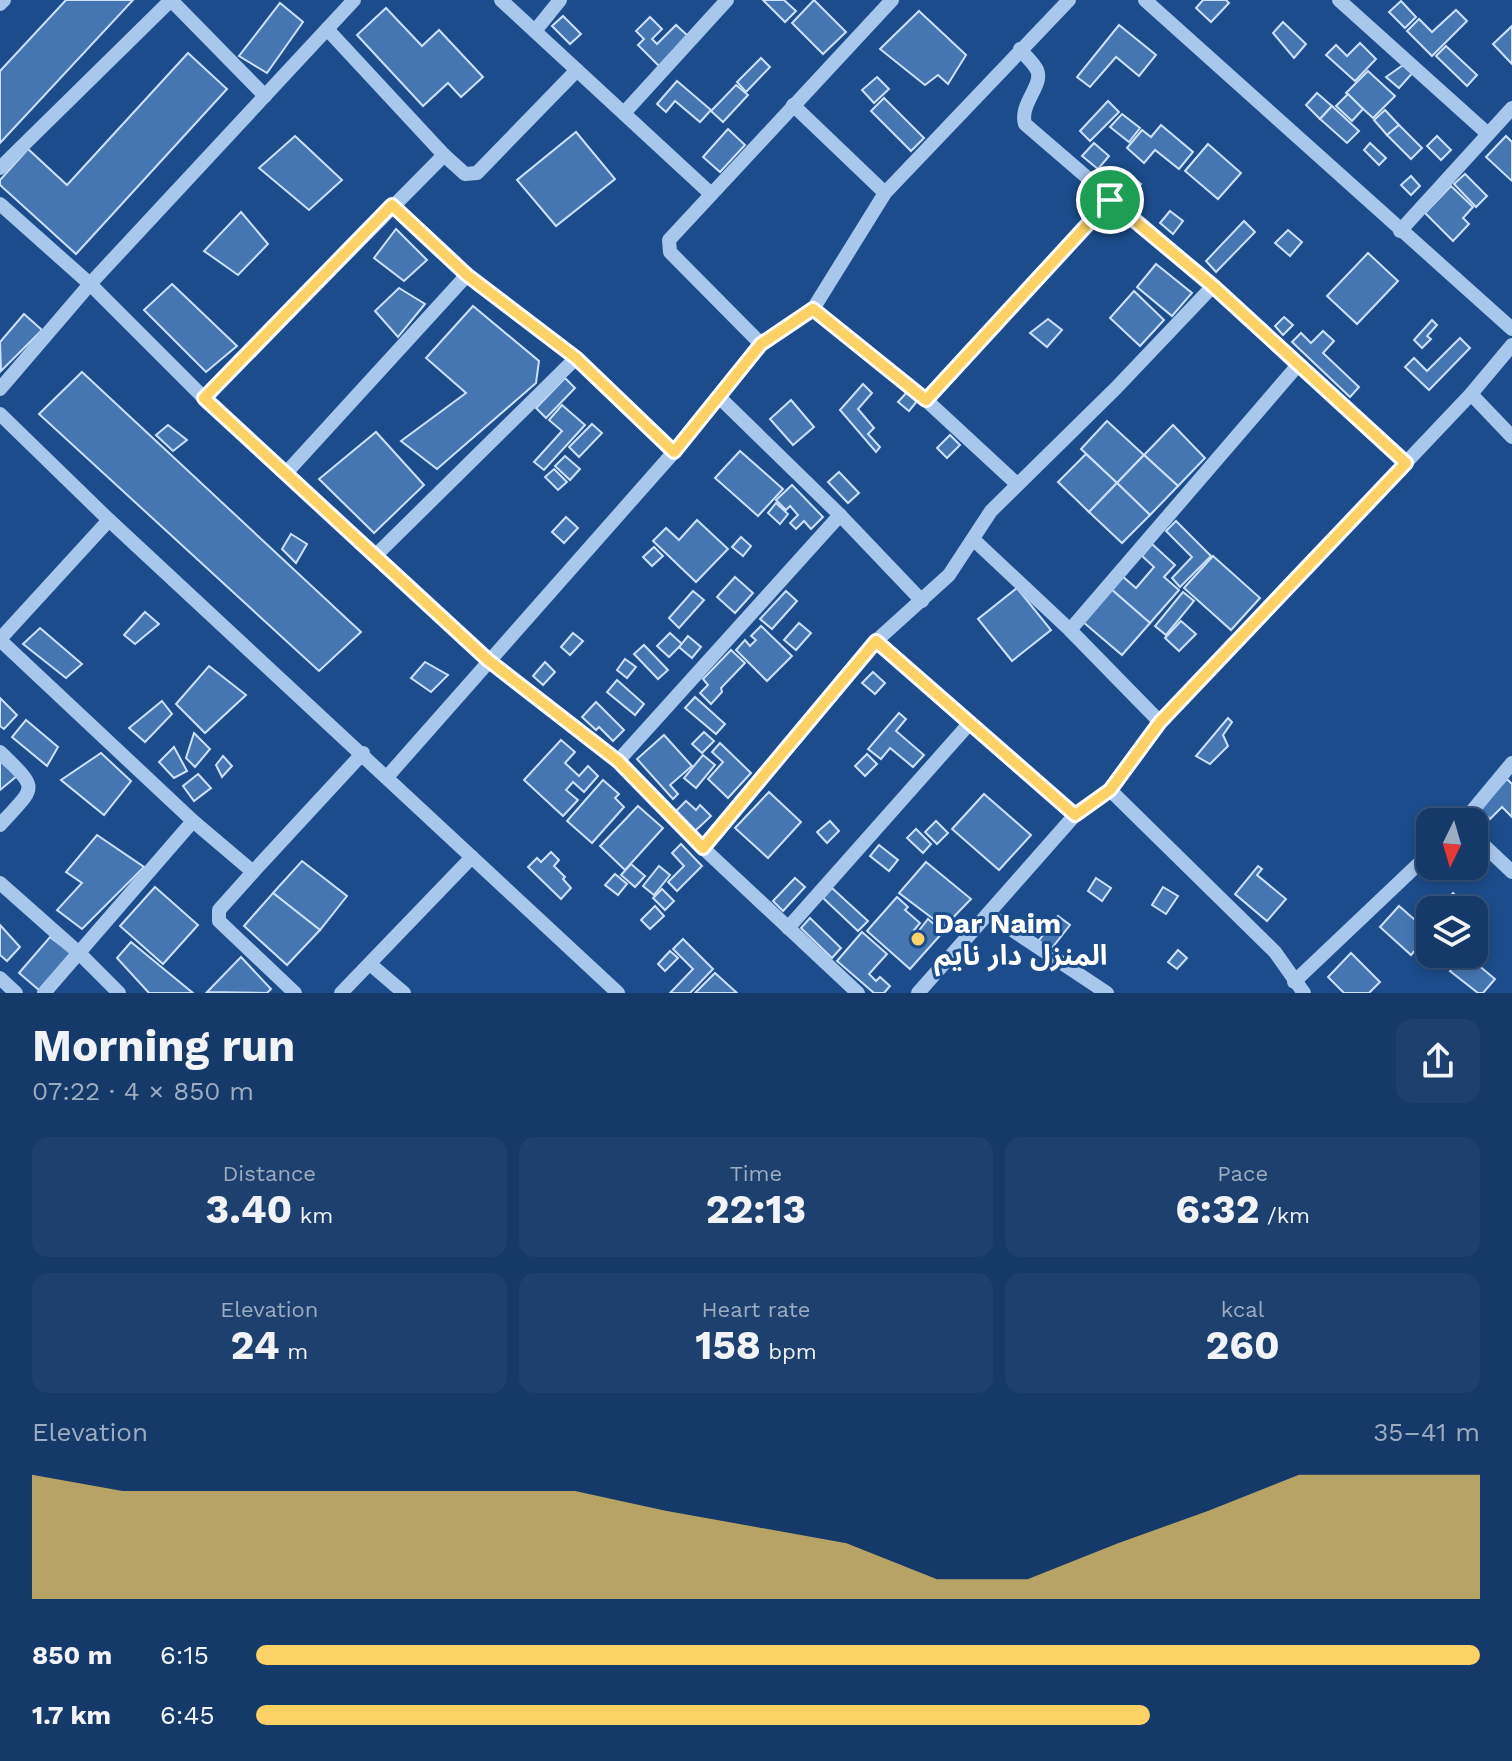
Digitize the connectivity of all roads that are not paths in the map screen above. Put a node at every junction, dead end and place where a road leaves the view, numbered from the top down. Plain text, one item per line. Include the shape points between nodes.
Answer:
1 (171, 0) edge
2 (354, 0) edge
3 (501, 0) edge
4 (560, 0) edge
5 (727, 0) edge
6 (892, 0) edge
7 (1069, 0) edge
8 (1145, 0) edge
9 (1339, 0) edge
10 (327, 29) junction
11 (535, 31) junction
12 (1020, 49) junction
13 (577, 70) junction
14 (265, 96) junction
15 (793, 105) junction
16 (1512, 108) edge
17 (624, 113) junction
18 (1488, 134) junction
19 (444, 155) junction
20 (0, 168) edge
21 (885, 193) junction
22 (711, 194) junction
23 (1110, 200) junction
24 (0, 204) edge
25 (392, 205) junction
26 (1400, 231) junction
27 (467, 275) junction
28 (90, 284) junction
29 (1213, 286) junction
30 (813, 309) junction
31 (1512, 329) edge
32 (761, 344) junction
33 (1512, 345) edge
34 (576, 358) junction
35 (1298, 365) junction
36 (0, 389) edge
37 (1471, 394) junction
38 (204, 398) junction
39 (720, 398) junction
40 (926, 400) junction
41 (0, 414) edge
42 (1512, 437) edge
43 (674, 452) junction
44 (1406, 463) junction
45 (286, 473) junction
46 (1017, 484) junction
47 (840, 515) junction
48 (109, 520) junction
49 (974, 540) junction
50 (375, 556) junction
51 (922, 601) junction
52 (1070, 630) junction
53 (0, 640) edge
54 (876, 641) junction
55 (488, 660) junction
56 (1160, 722) junction
57 (969, 724) junction
58 (0, 752) edge
59 (363, 753) junction
60 (618, 761) junction
61 (1512, 763) edge
62 (387, 777) junction
63 (1110, 790) junction
64 (1475, 808) edge
65 (1075, 815) junction
66 (193, 821) junction
67 (0, 825) edge
68 (703, 848) junction
69 (1488, 849) edge
70 (472, 857) junction
71 (1416, 867) edge
72 (253, 872) junction
73 (1512, 872) edge
74 (0, 883) edge
75 (988, 914) junction
76 (788, 928) junction
77 (79, 953) junction
78 (370, 964) junction
79 (0, 978) edge
80 (1299, 988) edge
81 (16, 993) edge
82 (44, 993) edge
83 (119, 993) edge
84 (295, 993) edge
85 (341, 993) edge
86 (404, 993) edge
87 (618, 993) edge
88 (858, 993) edge
89 (918, 993) edge
90 (1107, 993) edge

1 - 14 street
1 - 20 street
2 - 10 street
3 - 11 street
4 - 11 street
5 - 17 street
6 - 15 street
7 - 12 street
8 - 26 street
9 - 18 street
10 - 14 street
10 - 19 street
11 - 13 street
12 - 21 street
12 - 23 street via 1038,78 1023,113 1025,124
13 - 17 street
13 - 19 street via 477,173 465,174
14 - 28 street
15 - 21 street
15 - 22 street
16 - 18 street
17 - 22 street
18 - 26 street
19 - 25 street
21 - 30 street
22 - 32 street via 672,235 670,252
23 - 29 street
23 - 40 street
24 - 28 street
25 - 27 street
25 - 38 street
26 - 31 street
27 - 34 street
27 - 45 street
28 - 36 street
28 - 38 street
29 - 35 street
29 - 46 street
30 - 32 street
30 - 40 street
32 - 39 street
33 - 37 street
34 - 43 street
34 - 50 street
35 - 44 street
35 - 52 street
37 - 42 street
37 - 44 street
38 - 45 street
39 - 43 street
39 - 47 street
40 - 46 street
41 - 48 street
43 - 55 street
44 - 56 street
45 - 50 street
46 - 49 street via 991,511
47 - 51 street
47 - 60 street
48 - 53 street
48 - 59 street
49 - 51 street
49 - 52 street
50 - 55 street
51 - 54 street
52 - 56 street
53 - 66 street
54 - 57 street
54 - 68 street
55 - 60 street
55 - 62 street
56 - 63 street
57 - 65 street
57 - 76 street
58 - 67 street via 30,784
59 - 62 street
59 - 72 street
60 - 68 street
61 - 64 street
62 - 70 street
63 - 65 street
63 - 80 street via 1275,952
65 - 75 street
66 - 72 street
66 - 77 street
68 - 76 street
69 - 73 street
70 - 78 street
70 - 87 street
71 - 80 street
72 - 84 street via 219,910 219,921
74 - 77 street
75 - 89 street
75 - 90 street
76 - 88 street
77 - 82 street
77 - 83 street
78 - 85 street
78 - 86 street
79 - 81 street

